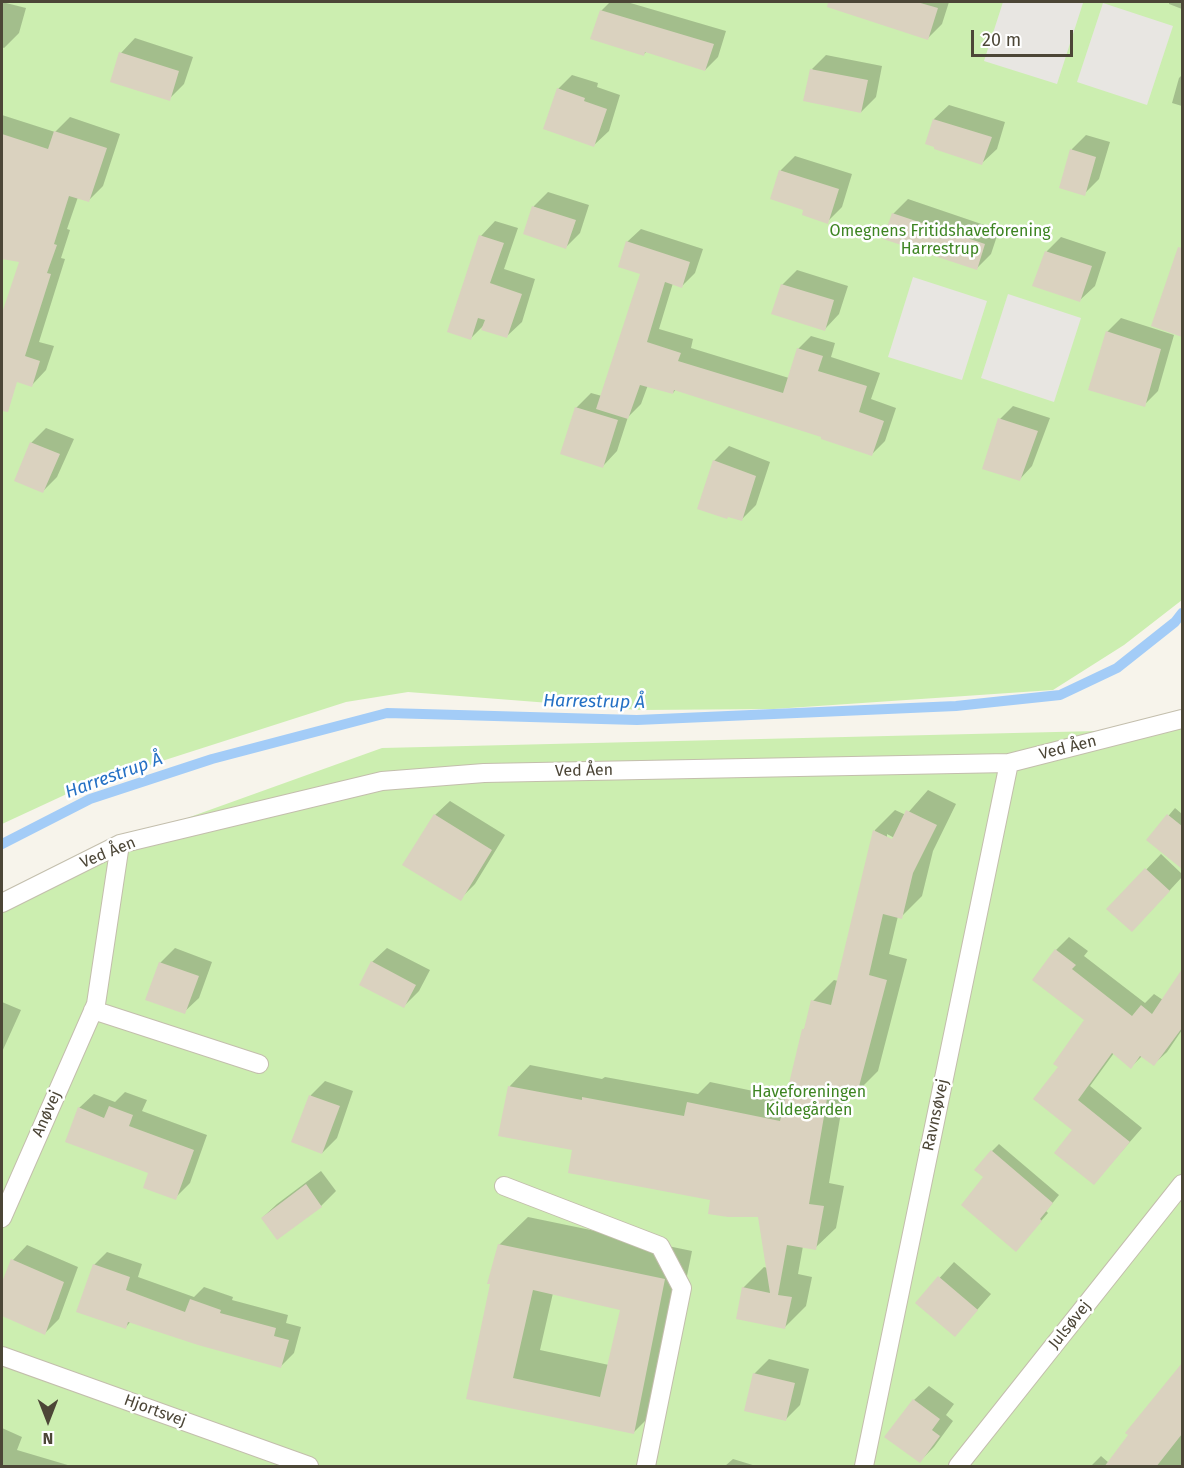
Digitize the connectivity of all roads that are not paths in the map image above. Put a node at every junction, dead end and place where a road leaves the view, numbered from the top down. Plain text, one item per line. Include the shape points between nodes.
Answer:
1 (1182, 719) edge
2 (1009, 762) junction
3 (120, 844) junction
4 (2, 903) edge
5 (93, 1010) junction
6 (259, 1064) dead end
7 (1182, 1184) edge
8 (504, 1186) dead end
9 (2, 1218) edge
10 (2, 1356) edge
11 (309, 1467) edge
12 (646, 1467) edge
13 (864, 1467) edge
14 (958, 1467) edge

1 - 2 lane, Ved Åen
2 - 3 lane, Ved Åen via 484,773 382,781
2 - 13 lane, Ravnsøvej
3 - 4 lane, Ved Åen
3 - 5 lane, Anøvej
5 - 6 lane
5 - 9 lane, Anøvej
7 - 14 lane, Julsøvej
8 - 12 lane via 660,1246 682,1288
10 - 11 lane, Hjortsvej

